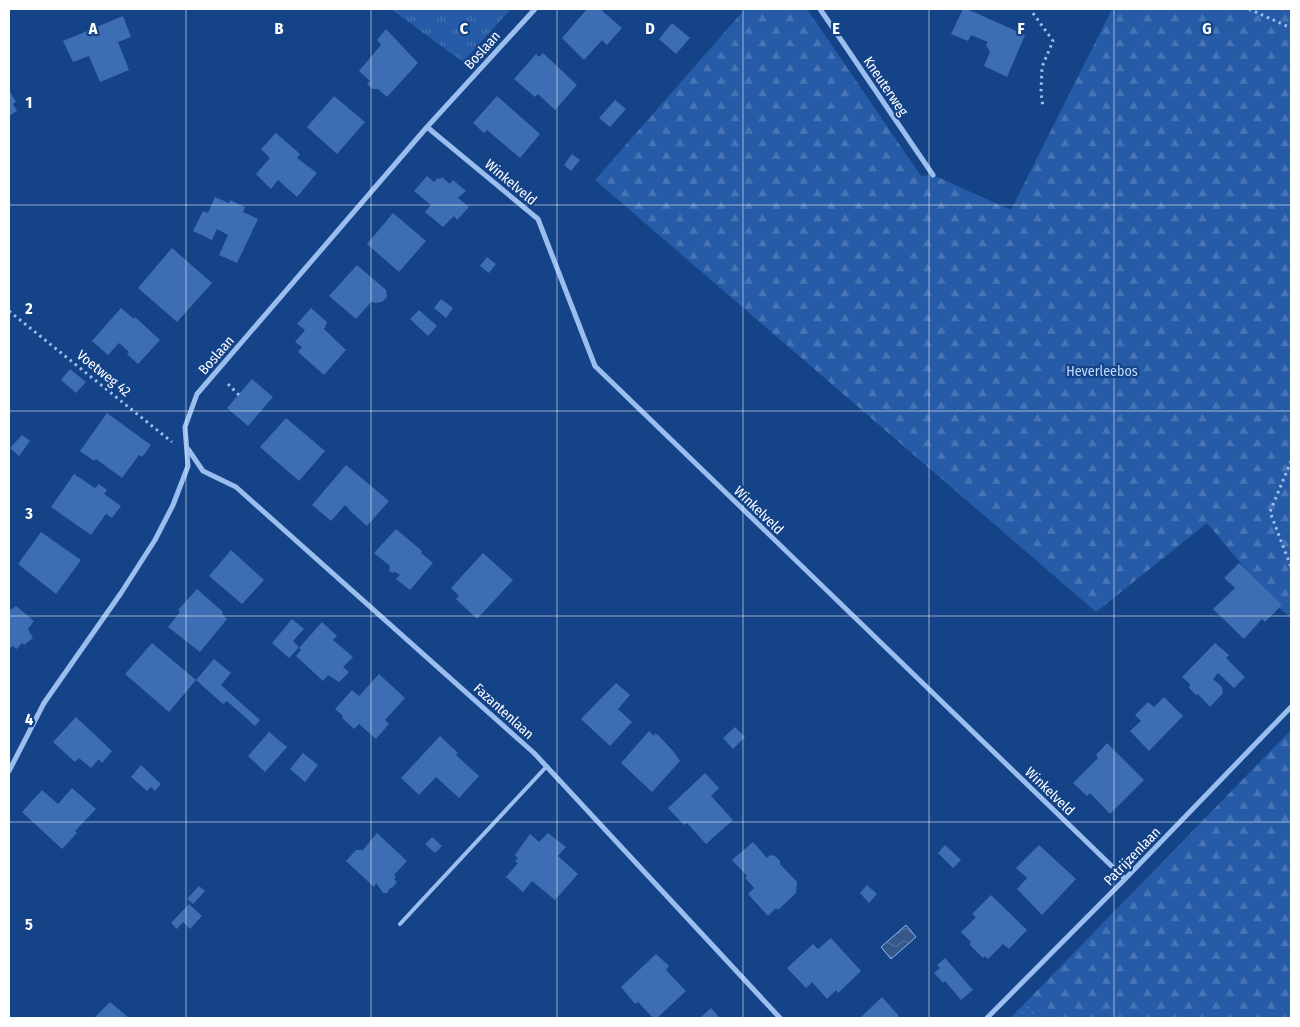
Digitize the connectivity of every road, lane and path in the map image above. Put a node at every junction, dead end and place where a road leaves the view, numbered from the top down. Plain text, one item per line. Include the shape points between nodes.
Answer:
1 (535, 9) edge
2 (820, 9) edge
3 (1249, 9) edge
4 (1033, 13) dead end
5 (1291, 28) edge
6 (1043, 108) dead end
7 (426, 127) junction
8 (933, 175) dead end
9 (9, 311) edge
10 (228, 384) dead end
11 (239, 395) dead end
12 (188, 449) junction
13 (1291, 461) edge
14 (1291, 568) edge
15 (1291, 707) edge
16 (547, 766) junction
17 (9, 771) edge
18 (1125, 879) junction
19 (400, 924) dead end
20 (780, 1018) edge
21 (987, 1018) edge

1 - 7 street, Boslaan
2 - 8 street, Kneuterweg
3 - 5 path
4 - 6 path via 1053,41 1042,67
7 - 12 street, Boslaan via 197,394 185,427
7 - 18 street, Winkelveld via 538,219 595,366
9 - 12 path, Voetweg 42 via 174,443
10 - 11 path
12 - 16 street, Fazantenlaan via 203,470 236,487
12 - 17 street, Boslaan via 188,466 155,540 44,703
13 - 14 path via 1270,512
15 - 18 street, Patrijzenlaan
16 - 19 lane
16 - 20 street, Fazantenlaan
18 - 21 street, Patrijzenlaan

